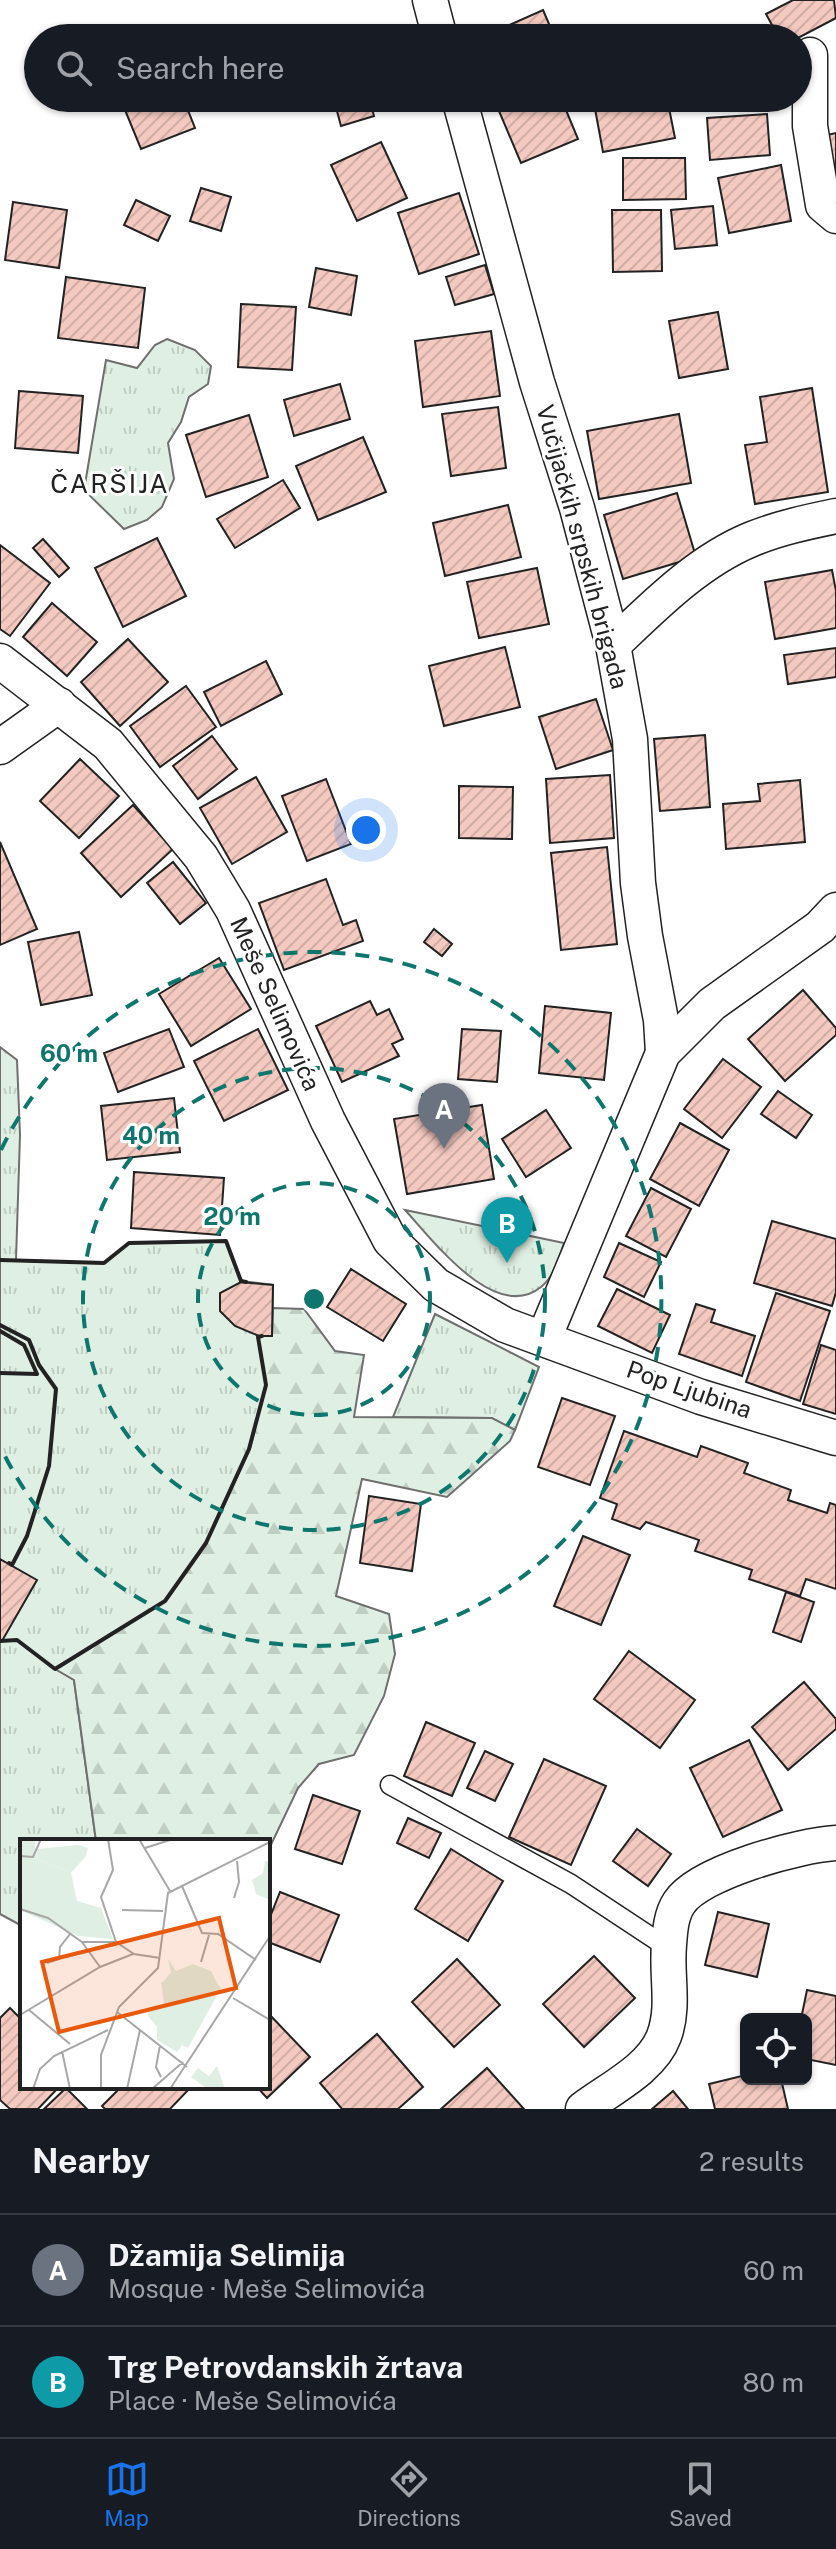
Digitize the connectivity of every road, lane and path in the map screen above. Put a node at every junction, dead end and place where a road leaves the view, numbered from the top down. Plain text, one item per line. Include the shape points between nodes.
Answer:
1 (430, 0) edge
2 (436, 24) edge
3 (463, 112) edge
4 (810, 112) edge
5 (836, 216) edge
6 (836, 516) edge
7 (613, 645) junction
8 (0, 661) edge
9 (59, 705) junction
10 (0, 747) edge
11 (836, 910) edge
12 (663, 1053) junction
13 (544, 1338) junction
14 (836, 1438) edge
15 (390, 1785) dead end
16 (836, 1843) edge
17 (668, 1948) junction
18 (583, 2109) edge

1 - 2 street
3 - 7 street, Vučijačkih srpskih brigada
4 - 5 street via 823,205
6 - 7 street via 750,540 711,561
7 - 12 street, Vučijačkih srpskih brigada via 630,739 638,883
8 - 9 street, Meše Selimovića
9 - 10 street
9 - 13 street, Meše Selimovića via 133,770 201,857 233,910 328,1121 390,1240 436,1285 505,1325
11 - 12 street via 712,1004
12 - 13 street
13 - 14 street, Pop Ljubina via 701,1397
15 - 17 lane via 571,1884
16 - 17 street via 781,1853 709,1879 678,1904
17 - 18 street via 665,2035 642,2065

